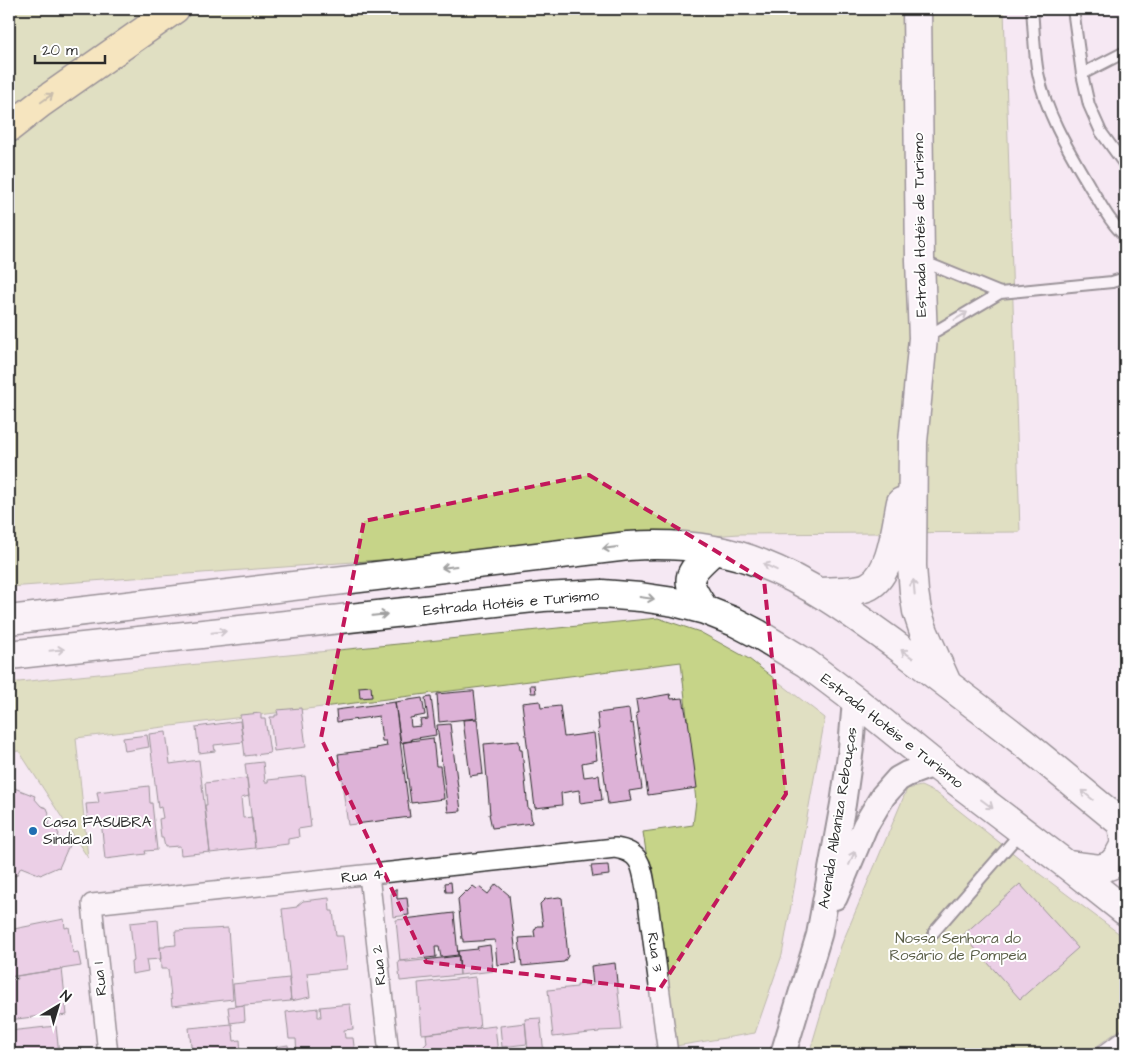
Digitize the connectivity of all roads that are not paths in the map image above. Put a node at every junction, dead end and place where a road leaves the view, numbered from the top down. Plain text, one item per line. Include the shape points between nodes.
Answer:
1 (175, 9) edge
2 (917, 9) edge
3 (1032, 9) edge
4 (1073, 9) edge
5 (1125, 52) edge
6 (1082, 74) junction
7 (9, 128) edge
8 (1125, 165) edge
9 (1125, 236) edge
10 (920, 260) junction
11 (1125, 278) edge
12 (1000, 293) junction
13 (923, 338) junction
14 (913, 442) junction
15 (713, 550) junction
16 (819, 592) junction
17 (705, 610) junction
18 (9, 620) edge
19 (9, 655) edge
20 (946, 682) junction
21 (855, 700) junction
22 (934, 764) junction
23 (1124, 825) edge
24 (1022, 831) junction
25 (632, 853) joint
26 (1067, 865) junction
27 (369, 875) junction
28 (92, 904) joint
29 (1125, 911) edge
30 (934, 932) dead end
31 (819, 935) junction
32 (1125, 1040) edge
33 (108, 1054) edge
34 (388, 1054) edge
35 (668, 1054) edge
36 (783, 1054) edge
37 (1106, 1054) edge

7 -> 1 highway
2 - 10 main road, Estrada Hotéis de Turismo
3 - 9 lane via 1038,72 1049,110 1108,216
4 - 6 lane
5 - 6 lane
6 - 8 lane via 1089,105 1102,132
10 - 12 lane
10 - 13 main road, Estrada Hotéis de Turismo
11 - 12 lane
13 -> 12 lane
13 - 14 main road, Estrada Hotéis de Turismo
14 - 16 main road, Estrada Hotéis de Turismo via 885,568 874,582 860,589
20 -> 14 main road, Estrada Hotéis de Turismo via 924,632 914,592
16 -> 15 main road via 761,563
15 - 17 main road via 697,566 690,579
15 -> 18 main road via 653,544 628,546
20 -> 16 main road
19 -> 17 main road, Estrada Hotéis e Turismo via 544,597 602,594 640,597
17 - 21 main road, Estrada Hotéis e Turismo via 735,622 785,650
23 -> 20 main road
21 - 22 main road, Estrada Hotéis e Turismo
21 - 31 street, Avenida Albaniza Rebouças via 843,804
22 -> 24 main road, Estrada Hotéis e Turismo
31 -> 22 street, Avenida Albaniza Rebouças via 866,826 883,796 898,779
23 - 26 main road via 1125,844 1111,865 1100,869
24 - 26 main road, Estrada Hotéis e Turismo
24 - 30 lane
25 - 27 street, Rua 4 via 605,849
25 - 35 street, Rua 3 via 641,865 647,895
26 - 29 main road, Estrada Hotéis e Turismo
27 - 28 street, Rua 4
27 - 34 street, Rua 2
28 - 33 street, Rua 1
31 - 36 street, Avenida Albaniza Rebouças
32 - 37 street

